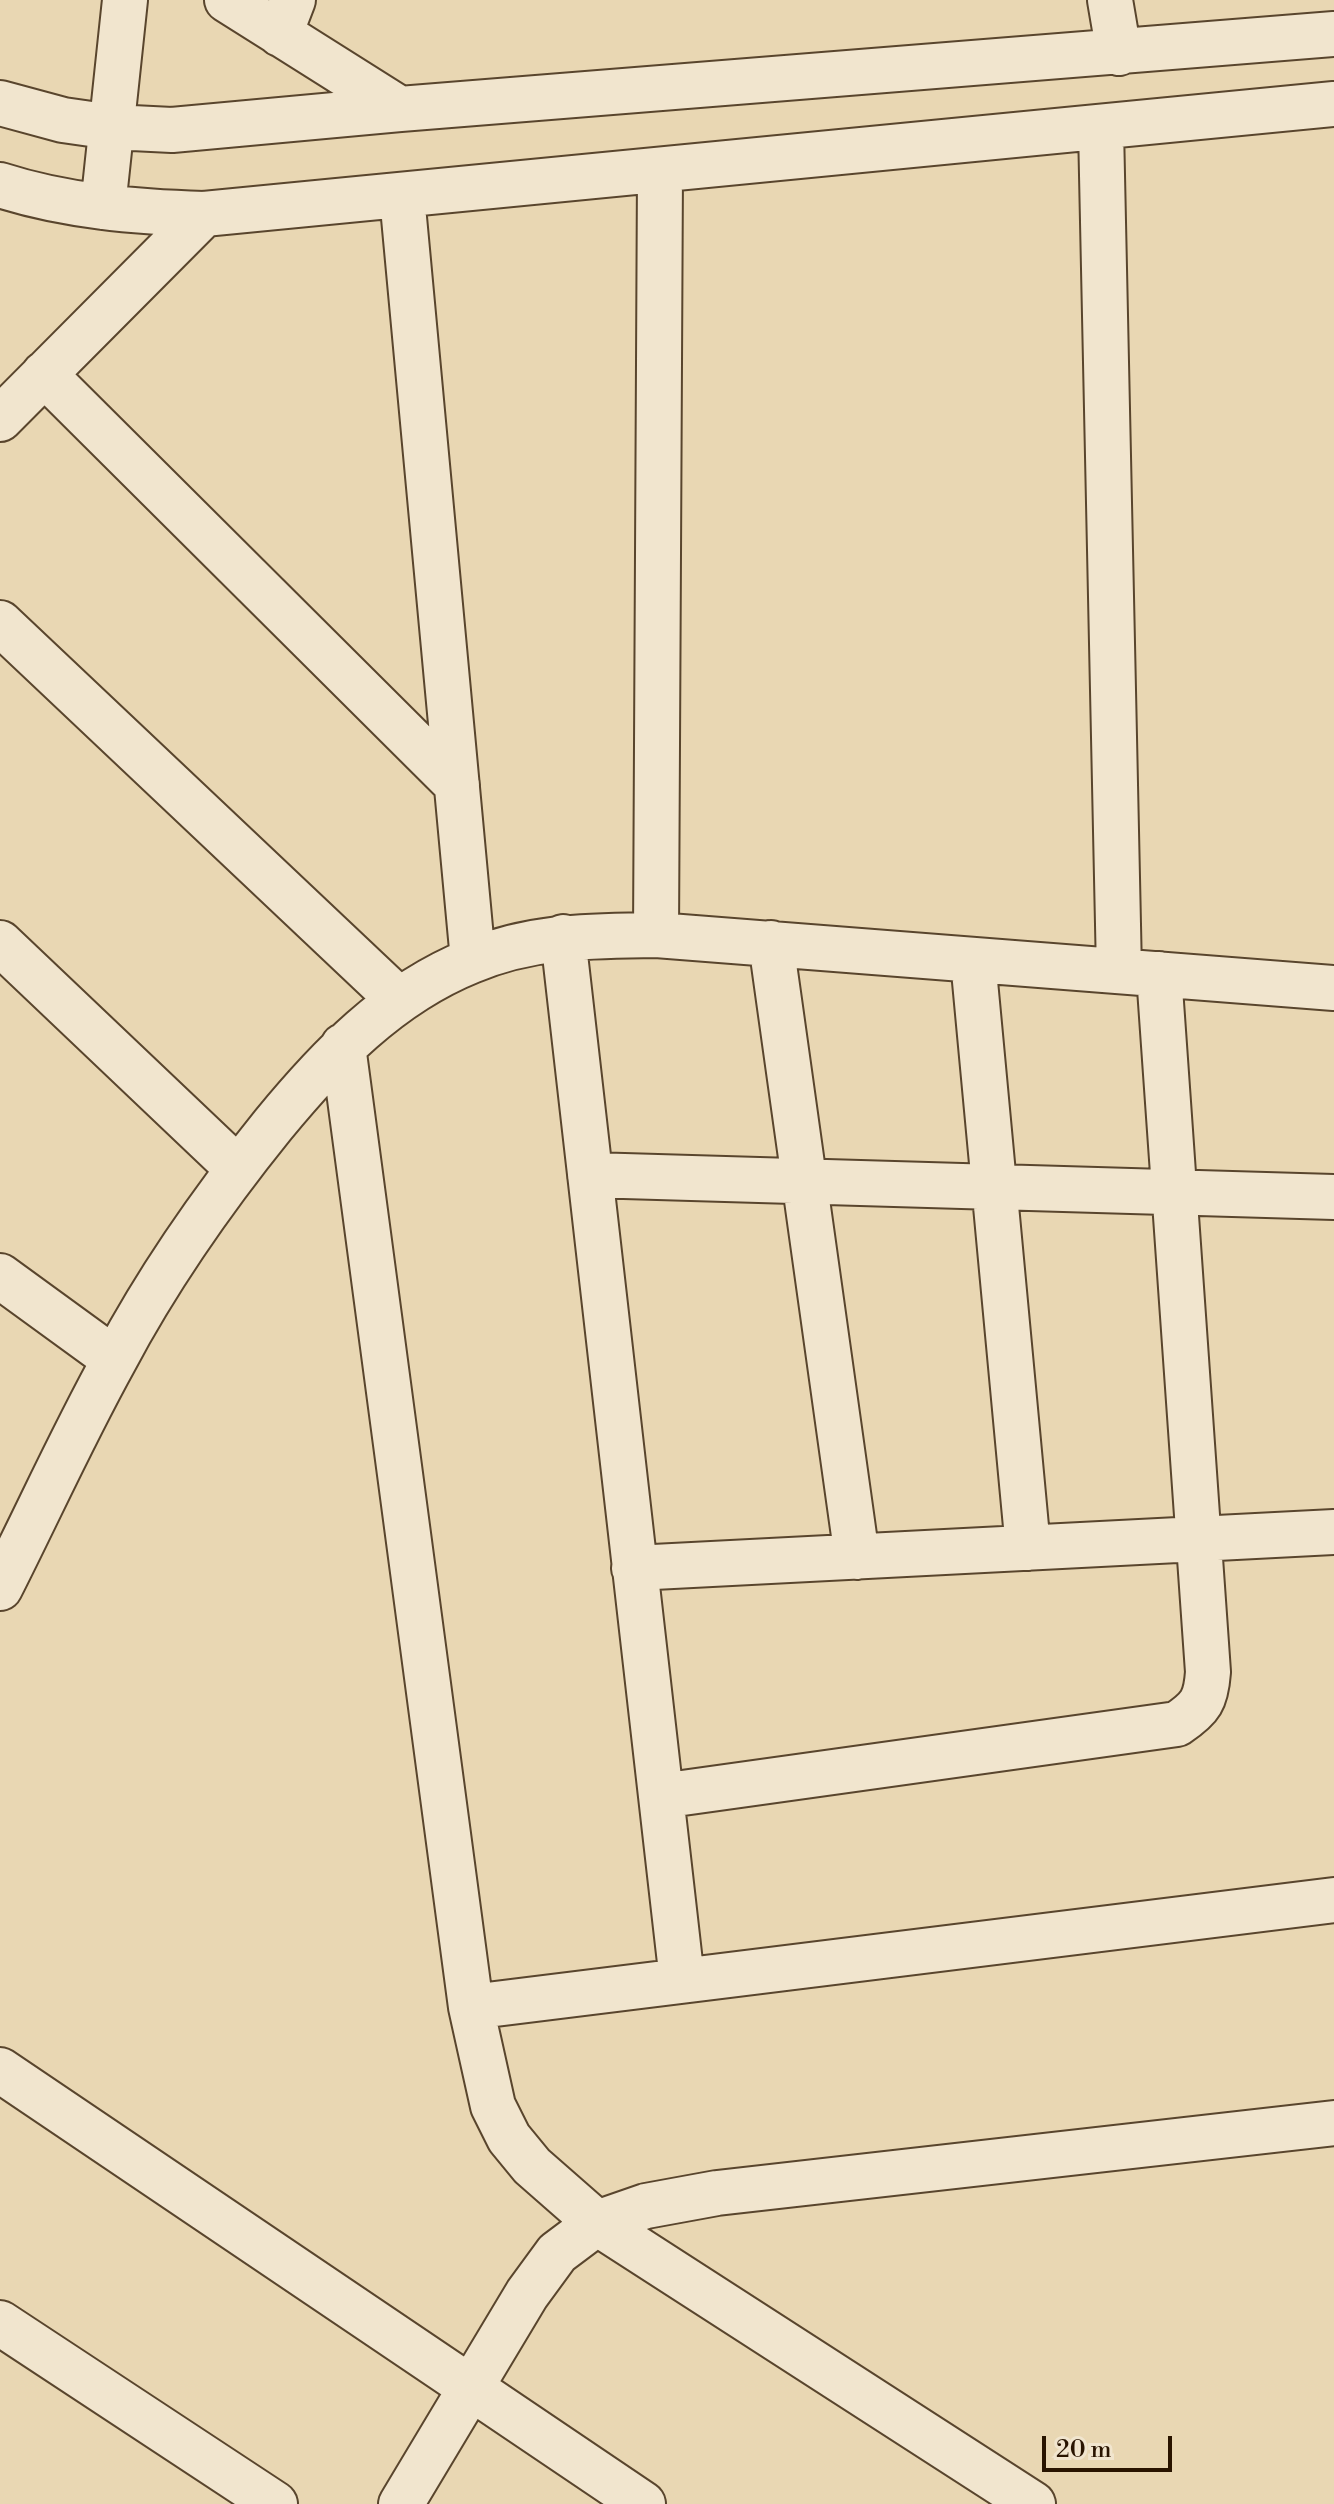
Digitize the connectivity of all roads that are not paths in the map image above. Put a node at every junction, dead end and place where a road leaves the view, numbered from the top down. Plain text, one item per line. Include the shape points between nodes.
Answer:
1 (125, 0) edge
2 (227, 0) edge
3 (1110, 0) edge
4 (286, 17) edge
5 (1334, 34) edge
6 (1119, 53) junction
7 (0, 103) edge
8 (1334, 104) edge
9 (400, 109) junction
10 (112, 127) junction
11 (1101, 128) junction
12 (660, 172) junction
13 (0, 185) edge
14 (402, 196) junction
15 (103, 207) junction
16 (204, 214) junction
17 (44, 374) junction
18 (0, 419) edge
19 (0, 623) edge
20 (457, 785) junction
21 (656, 935) junction
22 (563, 937) junction
23 (0, 943) edge
24 (771, 943) junction
25 (473, 960) junction
26 (973, 960) junction
27 (1139, 973) junction
28 (1334, 988) edge
29 (398, 999) junction
30 (343, 1046) junction
31 (238, 1169) junction
32 (590, 1175) junction
33 (804, 1179) junction
34 (995, 1187) junction
35 (1174, 1193) junction
36 (1334, 1197) edge
37 (0, 1276) edge
38 (114, 1359) junction
39 (14, 1525) edge
40 (1334, 1532) edge
41 (1201, 1539) junction
42 (1028, 1548) junction
43 (857, 1557) junction
44 (634, 1568) junction
45 (0, 1588) edge
46 (661, 1796) junction
47 (1334, 1900) edge
48 (682, 1980) junction
49 (471, 2007) junction
50 (0, 2070) edge
51 (1334, 2123) edge
52 (597, 2223) junction
53 (0, 2323) edge
54 (472, 2388) junction
55 (275, 2504) edge
56 (401, 2504) edge
57 (643, 2504) edge
58 (1033, 2504) edge

1 - 10 street
2 - 4 street
3 - 6 street
4 - 9 street
5 - 6 street
6 - 9 street
7 - 10 street
8 - 11 street
9 - 10 street via 172,130
10 - 15 street
11 - 12 street
11 - 27 street
12 - 14 street
12 - 21 street
13 - 15 street
14 - 16 street
14 - 20 street
15 - 16 street
16 - 17 street
17 - 18 street
17 - 20 street
19 - 29 street
20 - 25 street
21 - 22 street
21 - 24 street
22 - 25 street
22 - 32 street
23 - 31 street
24 - 26 street
24 - 33 street
25 - 29 street
26 - 27 street
26 - 34 street
27 - 28 street
27 - 35 street
29 - 30 street
30 - 31 street
30 - 49 street
31 - 38 street
32 - 33 street
32 - 44 street
33 - 34 street
33 - 43 street
34 - 35 street
34 - 42 street
35 - 36 street
35 - 41 street
37 - 38 street
38 - 39 street
39 - 45 street
40 - 41 street
41 - 42 street
41 - 46 street via 1206,1694 1195,1712 1177,1724
42 - 43 street
43 - 44 street
44 - 46 street
46 - 48 street
47 - 48 street
48 - 49 street
49 - 52 street via 493,2106 509,2138 532,2166
50 - 54 street
51 - 52 street via 717,2193 646,2206
52 - 54 street via 557,2253
52 - 58 street
53 - 55 street
54 - 56 street
54 - 57 street

